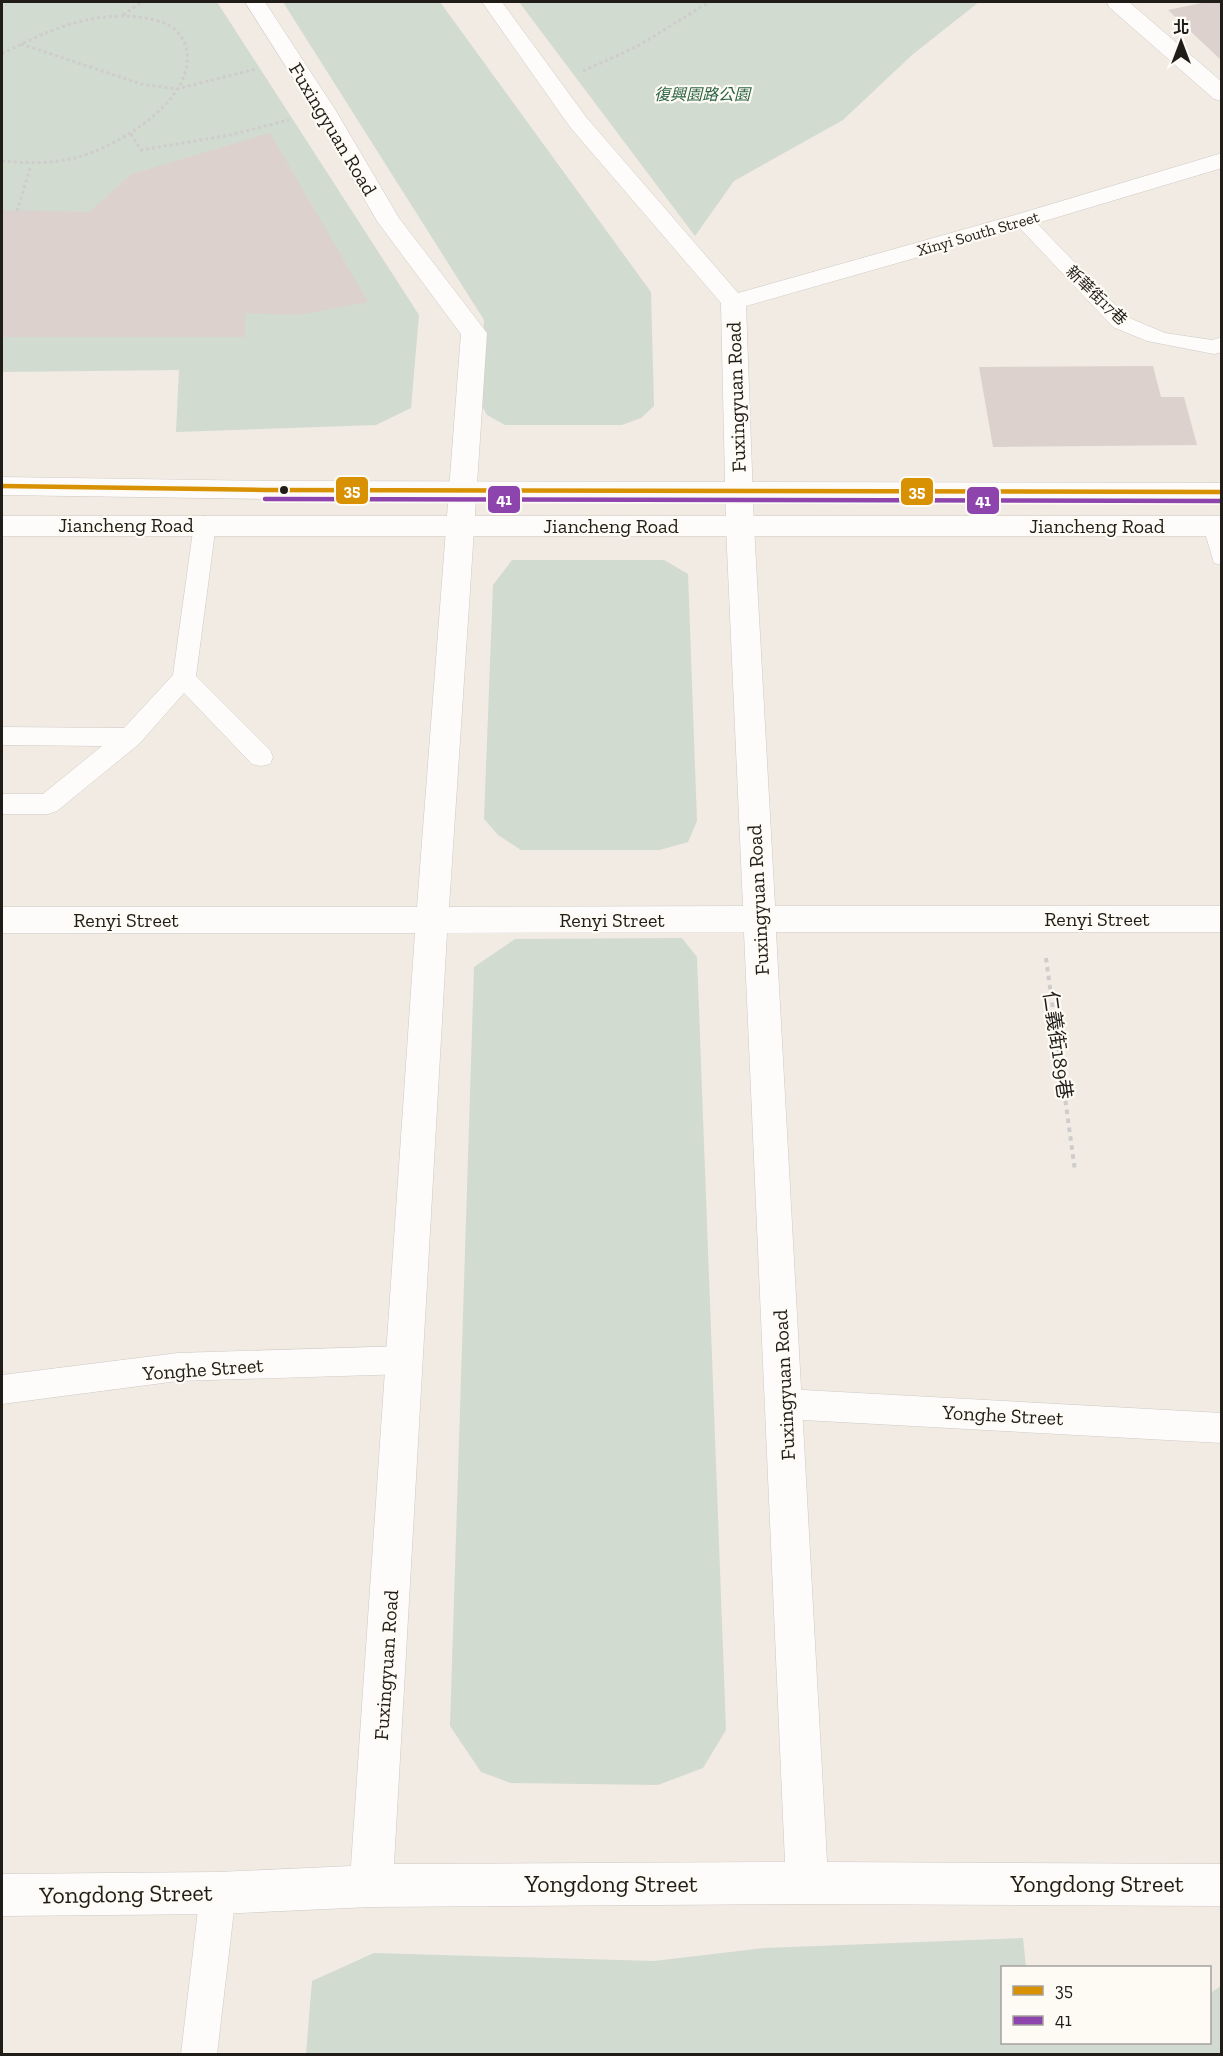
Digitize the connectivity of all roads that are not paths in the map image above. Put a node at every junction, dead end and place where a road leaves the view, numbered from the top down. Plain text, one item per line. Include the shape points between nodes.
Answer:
1 (255, 2) edge
2 (492, 2) edge
3 (1117, 2) edge
4 (1221, 94) edge
5 (1221, 160) edge
6 (1023, 220) junction
7 (733, 303) junction
8 (1221, 344) edge
9 (2, 486) edge
10 (464, 491) junction
11 (739, 491) junction
12 (1221, 492) edge
13 (205, 525) junction
14 (2, 526) edge
15 (459, 526) junction
16 (740, 526) junction
17 (1218, 526) edge
18 (1221, 557) edge
19 (184, 678) junction
20 (2, 736) edge
21 (130, 737) junction
22 (261, 756) dead end
23 (2, 804) edge
24 (1221, 919) edge
25 (2, 920) edge
26 (432, 920) junction
27 (759, 920) junction
28 (406, 1360) junction
29 (2, 1390) edge
30 (785, 1404) junction
31 (1221, 1428) edge
32 (807, 1883) junction
33 (1221, 1885) edge
34 (371, 1886) junction
35 (218, 1893) junction
36 (2, 1895) edge
37 (200, 2055) edge

1 - 10 street, Fuxingyuan Road via 389,221 474,333
2 - 7 street, Fuxingyuan Road via 578,122
3 - 4 street
5 - 6 street, Xinyi South Street
6 - 7 street, Xinyi South Street
6 - 8 lane, 新華街17巷 via 1120,322 1170,342 1214,347
7 - 11 street, Fuxingyuan Road
9 - 10 street, Jiancheng Road
10 - 11 street, Jiancheng Road
10 - 15 street, Fuxingyuan Road
11 - 12 street, Jiancheng Road
11 - 16 street, Fuxingyuan Road
13 - 14 street, Jiancheng Road
13 - 15 street, Jiancheng Road
13 - 19 lane
15 - 16 street, Jiancheng Road
15 - 26 street, Fuxingyuan Road
16 - 17 street, Jiancheng Road
16 - 27 street, Fuxingyuan Road
17 - 18 lane
19 - 21 lane
19 - 22 lane
20 - 21 lane
21 - 23 lane via 48,804
24 - 27 street, Renyi Street
25 - 26 street, Renyi Street
26 - 27 street, Renyi Street
26 - 28 street, Fuxingyuan Road
27 - 30 street, Fuxingyuan Road
28 - 29 lane, Yonghe Street via 178,1367
28 - 34 street, Fuxingyuan Road
30 - 31 lane, Yonghe Street
30 - 32 street, Fuxingyuan Road
32 - 33 street, Yongdong Street
32 - 34 street, Yongdong Street
34 - 35 street, Yongdong Street
35 - 36 street, Yongdong Street
35 - 37 lane

